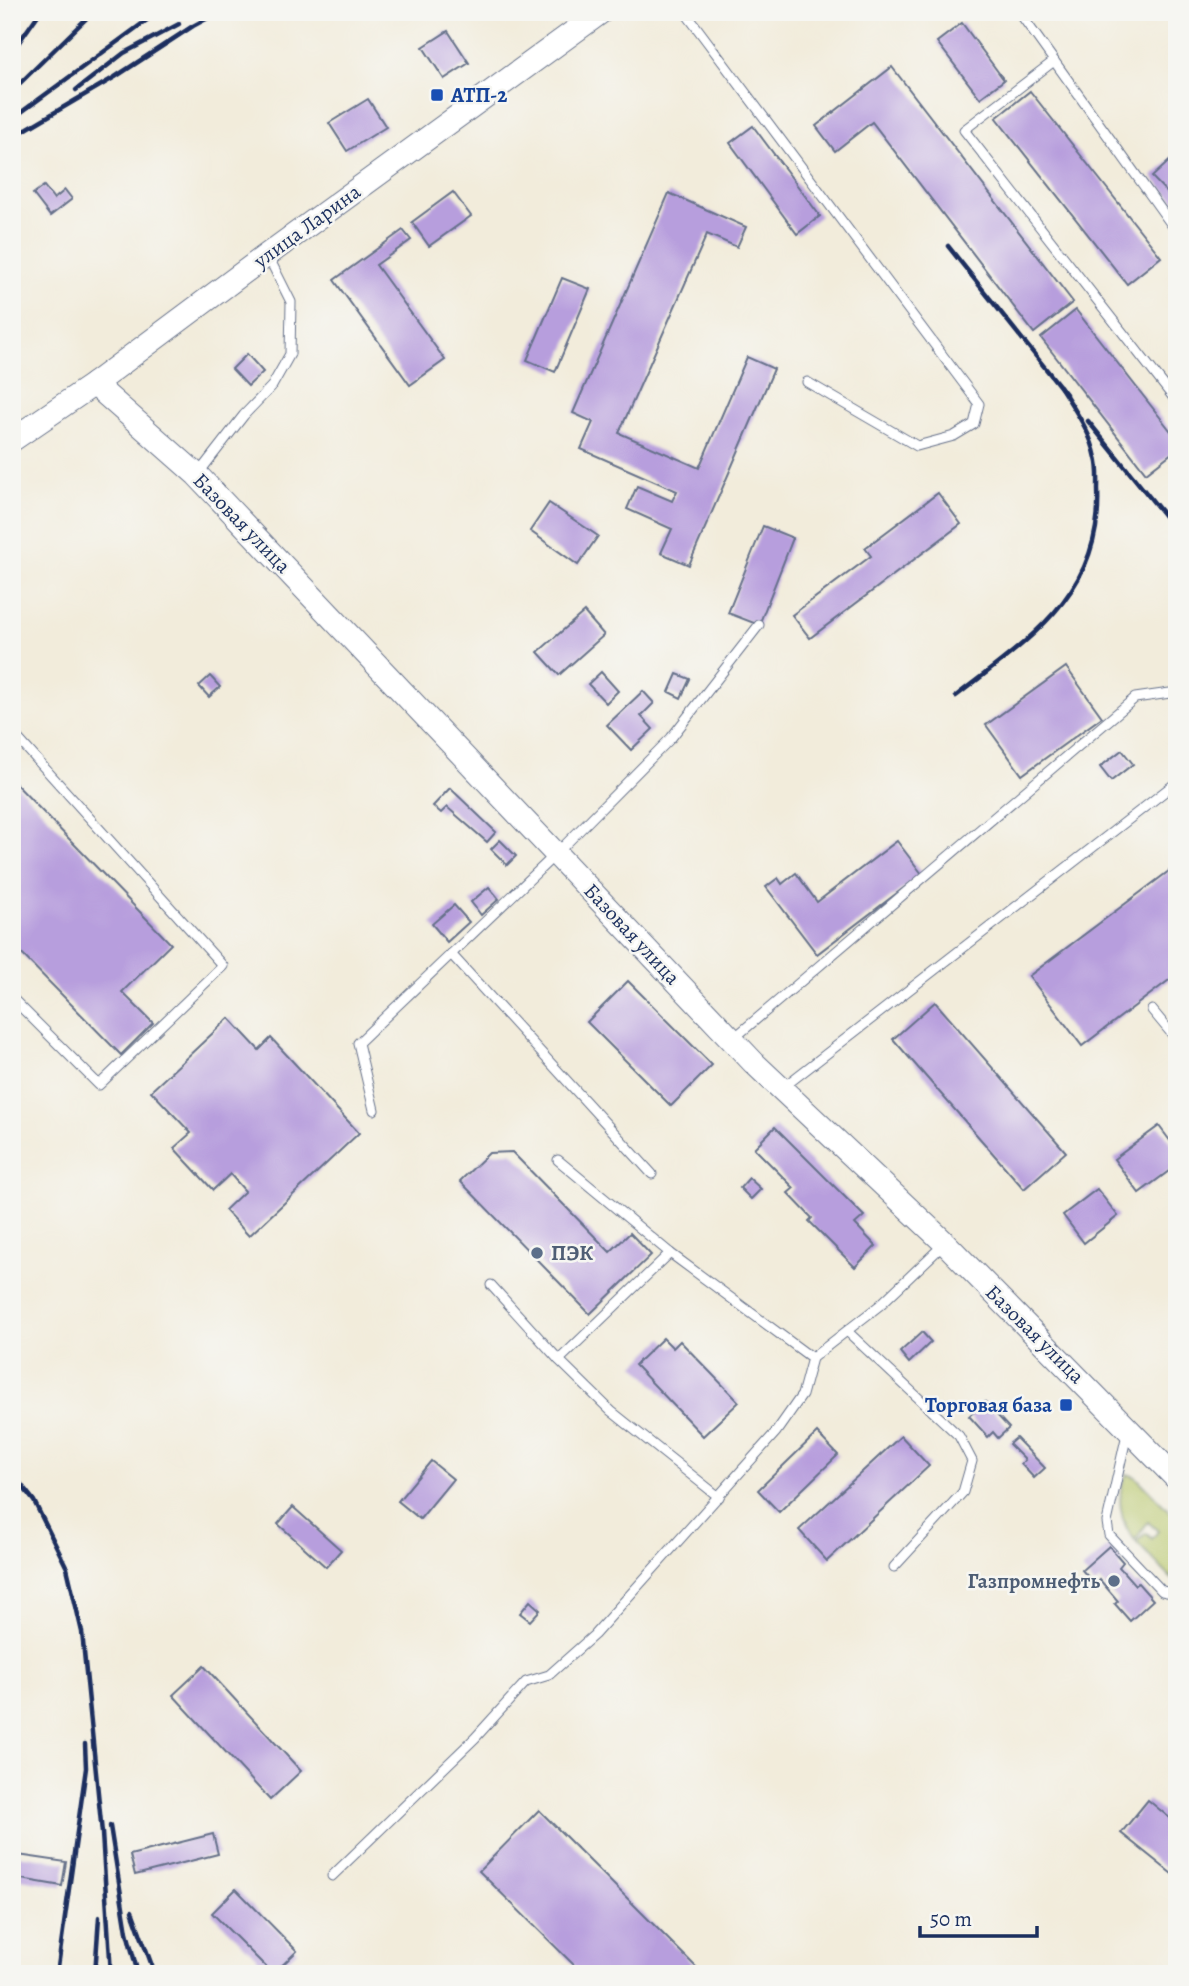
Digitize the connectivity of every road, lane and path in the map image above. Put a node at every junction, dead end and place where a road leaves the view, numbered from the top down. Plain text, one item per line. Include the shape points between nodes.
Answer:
1 (601, 12) edge
2 (685, 12) edge
3 (1019, 12) edge
4 (1054, 61) junction
5 (1177, 232) edge
6 (267, 255) junction
7 (807, 382) dead end
8 (94, 384) junction
9 (1177, 402) edge
10 (12, 440) edge
11 (197, 475) junction
12 (758, 625) dead end
13 (1177, 692) edge
14 (12, 733) edge
15 (1177, 782) edge
16 (556, 854) junction
17 (451, 954) junction
18 (12, 998) edge
19 (1153, 1010) dead end
20 (732, 1040) junction
21 (1177, 1040) edge
22 (780, 1090) junction
23 (374, 1110) dead end
24 (558, 1160) dead end
25 (652, 1174) dead end
26 (946, 1243) junction
27 (670, 1253) junction
28 (491, 1285) dead end
29 (848, 1332) junction
30 (812, 1358) junction
31 (559, 1360) junction
32 (1128, 1429) junction
33 (1177, 1479) edge
34 (719, 1497) junction
35 (894, 1567) dead end
36 (1177, 1594) edge
37 (332, 1877) dead end

1 - 6 street, улица Ларина
2 - 7 lane via 979,404 974,424 954,436 916,446
3 - 4 lane
4 - 5 lane
4 - 9 lane via 964,130
6 - 8 street, улица Ларина
6 - 11 lane via 291,302 290,354 272,386
8 - 10 street, улица Ларина
8 - 11 street, Базовая улица
11 - 16 street, Базовая улица
12 - 16 lane via 671,738
13 - 20 lane via 1135,698
14 - 18 lane via 223,966 99,1085
15 - 22 lane
16 - 17 lane
16 - 20 street, Базовая улица
17 - 23 lane via 358,1043
17 - 25 lane
19 - 21 lane
20 - 22 street, Базовая улица
22 - 26 street, Базовая улица
24 - 27 lane
26 - 29 lane
26 - 32 street, Базовая улица
27 - 30 lane
27 - 31 lane
28 - 31 lane
29 - 30 lane
29 - 35 lane via 959,1436 972,1461 963,1492
30 - 34 lane via 802,1395
31 - 34 lane via 611,1410
32 - 33 street, Базовая улица
32 - 36 lane via 1107,1522 1109,1535 1162,1591
34 - 37 lane via 594,1635 549,1675 526,1682

